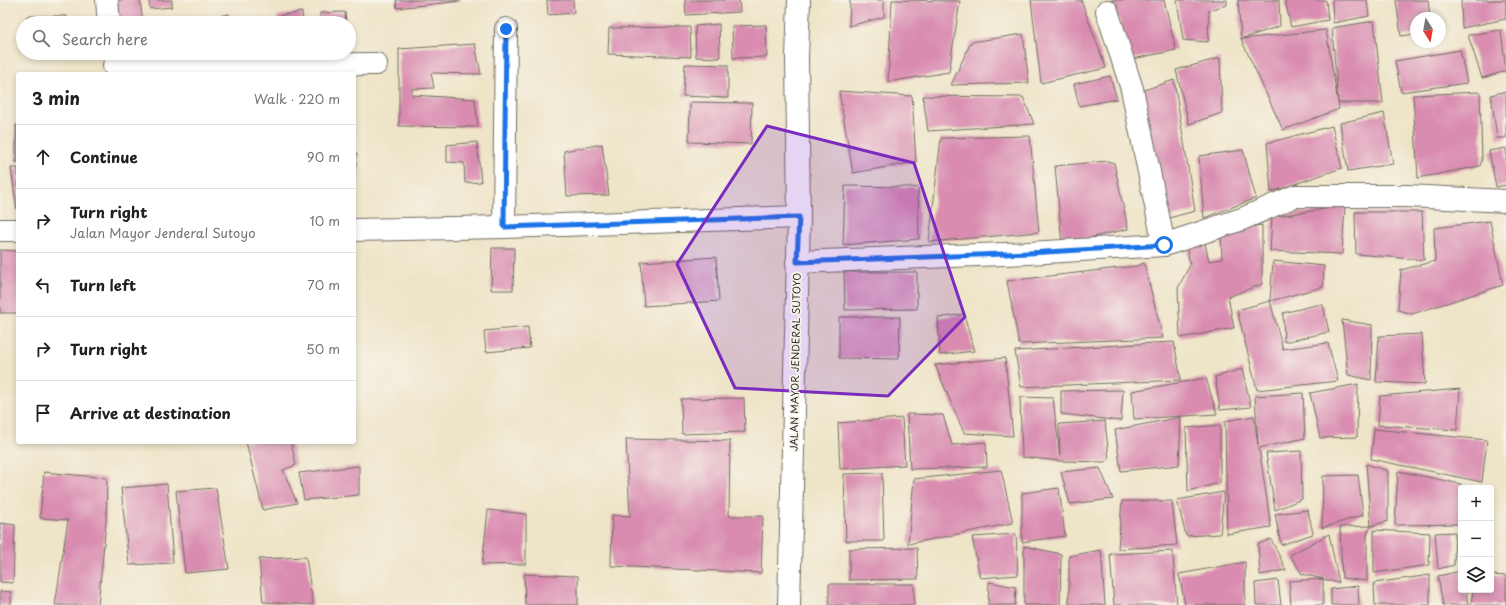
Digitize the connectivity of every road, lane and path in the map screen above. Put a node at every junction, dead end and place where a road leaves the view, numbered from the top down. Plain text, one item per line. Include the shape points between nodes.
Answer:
1 (107, 0) edge
2 (799, 0) edge
3 (1107, 11) dead end
4 (108, 16) edge
5 (506, 29) dead end
6 (114, 64) edge
7 (376, 64) dead end
8 (1506, 201) edge
9 (799, 217) junction
10 (504, 227) junction
11 (0, 230) edge
12 (16, 230) edge
13 (356, 230) edge
14 (1164, 245) junction
15 (797, 262) junction
16 (789, 605) edge

1 - 4 street
2 - 9 street, JALAN MAYOR JENDERAL SUTOYO
3 - 14 street via 1132,89
5 - 10 street
6 - 7 street
8 - 14 street via 1407,196 1295,196 1242,219
9 - 10 street
9 - 15 street, JALAN MAYOR JENDERAL SUTOYO
10 - 13 street
11 - 12 street
14 - 15 street
15 - 16 street, JALAN MAYOR JENDERAL SUTOYO

